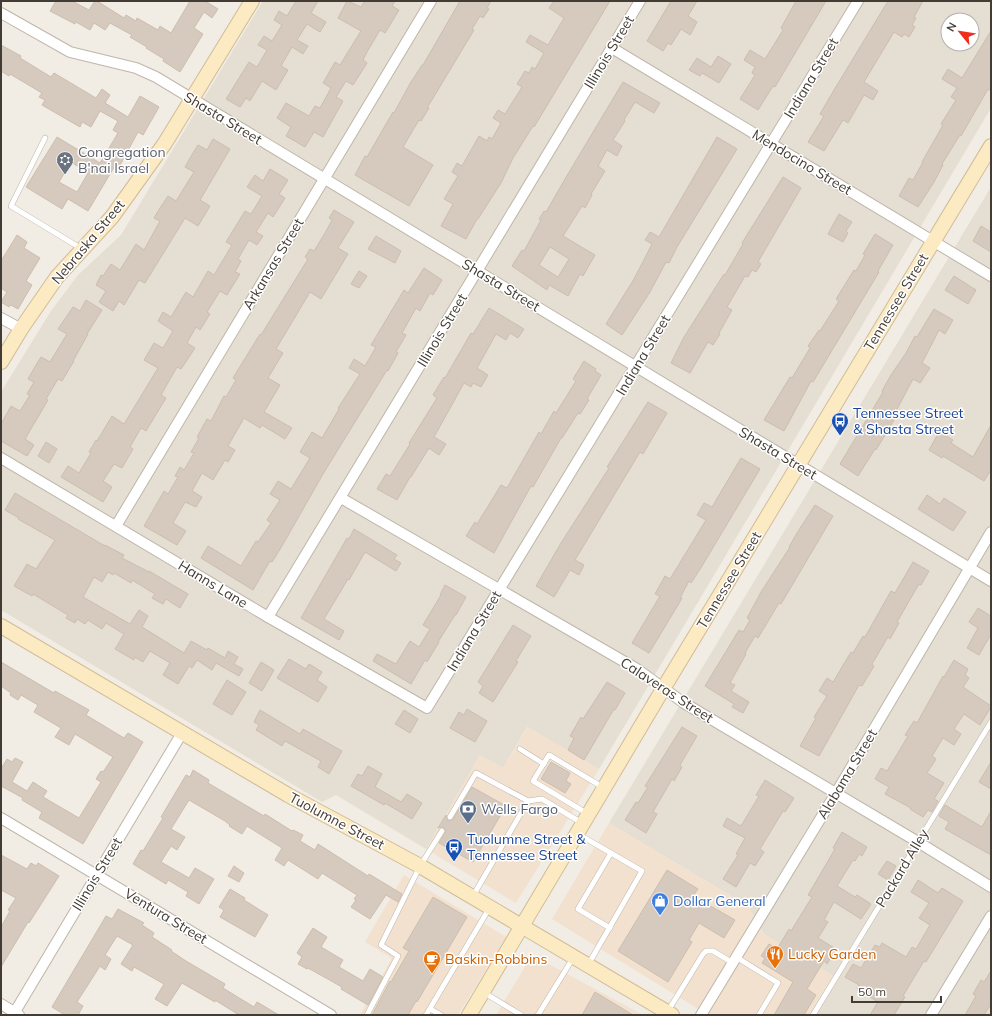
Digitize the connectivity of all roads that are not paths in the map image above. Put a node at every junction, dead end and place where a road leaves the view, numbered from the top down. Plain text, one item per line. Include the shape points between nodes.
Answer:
1 (252, 1) edge
2 (431, 1) edge
3 (640, 1) edge
4 (858, 1) edge
5 (1, 13) edge
6 (612, 48) junction
7 (192, 99) junction
8 (45, 138) dead end
9 (771, 144) junction
10 (991, 146) edge
11 (324, 178) junction
12 (933, 242) junction
13 (83, 249) junction
14 (477, 271) junction
15 (991, 276) edge
16 (1, 318) edge
17 (21, 329) junction
18 (1, 362) edge
19 (636, 367) junction
20 (1, 458) edge
21 (798, 465) junction
22 (341, 498) junction
23 (116, 526) junction
24 (991, 532) edge
25 (970, 567) junction
26 (991, 581) edge
27 (499, 590) junction
28 (268, 617) junction
29 (1, 626) edge
30 (663, 689) junction
31 (427, 708) joint
32 (991, 722) edge
33 (182, 733) junction
34 (520, 749) dead end
35 (544, 764) junction
36 (605, 788) junction
37 (836, 794) junction
38 (528, 801) junction
39 (450, 817) dead end
40 (1, 818) edge
41 (583, 824) junction
42 (442, 831) dead end
43 (918, 842) junction
44 (611, 853) junction
45 (420, 866) junction
46 (97, 875) junction
47 (991, 887) edge
48 (472, 897) junction
49 (490, 907) junction
50 (991, 916) edge
51 (522, 926) junction
52 (610, 928) junction
53 (573, 957) junction
54 (734, 960) junction
55 (588, 966) junction
56 (483, 992) junction
57 (1, 1004) edge
58 (430, 1009) junction
59 (15, 1014) edge
60 (670, 1014) edge
61 (331, 1015) edge
62 (367, 1015) edge
63 (426, 1015) edge
64 (441, 1015) edge
65 (469, 1015) edge
66 (522, 1015) edge
67 (538, 1015) edge
68 (701, 1015) edge
69 (759, 1015) edge
70 (814, 1015) edge
71 (931, 1015) edge

1 - 7 main road, Nebraska Street
2 - 11 street, Arkansas Street
3 - 6 street, Illinois Street
4 - 9 street, Indiana Street
5 - 7 street, Shasta Street via 70,52 136,68
6 - 9 street, Mendocino Street
6 - 14 street, Illinois Street
7 - 11 street, Shasta Street
7 - 13 main road, Nebraska Street via 112,217
8 - 13 lane via 11,206
9 - 12 street, Mendocino Street
9 - 19 street, Indiana Street
10 - 12 main road, Tennessee Street
11 - 14 street, Shasta Street
11 - 23 street, Arkansas Street
12 - 15 street, Mendocino Street
12 - 21 main road, Tennessee Street
13 - 17 main road, Nebraska Street via 57,277
14 - 19 street, Shasta Street
14 - 22 street, Illinois Street
16 - 17 street
17 - 18 main road, Nebraska Street
19 - 21 street, Shasta Street
19 - 27 street, Indiana Street
20 - 23 street, Hanns Lane
21 - 25 street, Shasta Street
21 - 30 main road, Tennessee Street
22 - 27 street, Calaveras Street
22 - 28 street, Illinois Street
23 - 28 street, Hanns Lane
24 - 25 street, Alabama Street
25 - 26 street, Shasta Street
25 - 37 street, Alabama Street
27 - 30 street, Calaveras Street via 636,669
27 - 31 street, Indiana Street
28 - 31 street, Hanns Lane
29 - 33 main road, Tuolumne Street
30 - 36 main road, Tennessee Street
30 - 37 street, Calaveras Street
32 - 43 lane, Packard Alley
33 - 45 main road, Tuolumne Street via 288,795
33 - 46 street, Illinois Street
34 - 35 lane
35 - 36 lane via 549,755
35 - 41 lane via 533,781
36 - 41 main road, Tennessee Street
37 - 43 street, Calaveras Street
37 - 54 street, Alabama Street
38 - 39 lane via 476,773
38 - 41 lane via 542,799
38 - 48 lane
40 - 46 street, Ventura Street
41 - 44 lane
41 - 51 main road, Tennessee Street
42 - 45 lane
43 - 47 street, Calaveras Street
43 - 70 lane, Packard Alley
44 - 52 lane via 642,871
44 - 52 lane via 578,909
45 - 48 main road, Tuolumne Street
45 - 62 lane via 381,945 398,956
46 - 59 street, Illinois Street
46 - 61 street, Ventura Street
48 - 49 main road, Tuolumne Street
49 - 51 main road, Tuolumne Street
49 - 58 lane
50 - 71 street
51 - 53 main road, Tuolumne Street
51 - 56 main road, Tennessee Street
52 - 55 lane
53 - 55 main road, Tuolumne Street
53 - 67 lane
54 - 60 lane via 706,951 685,982
54 - 68 street, Alabama Street
54 - 69 lane via 778,983
55 - 60 main road, Tuolumne Street
56 - 65 main road, Tennessee Street
56 - 66 lane
57 - 59 street
58 - 63 lane
58 - 64 lane

